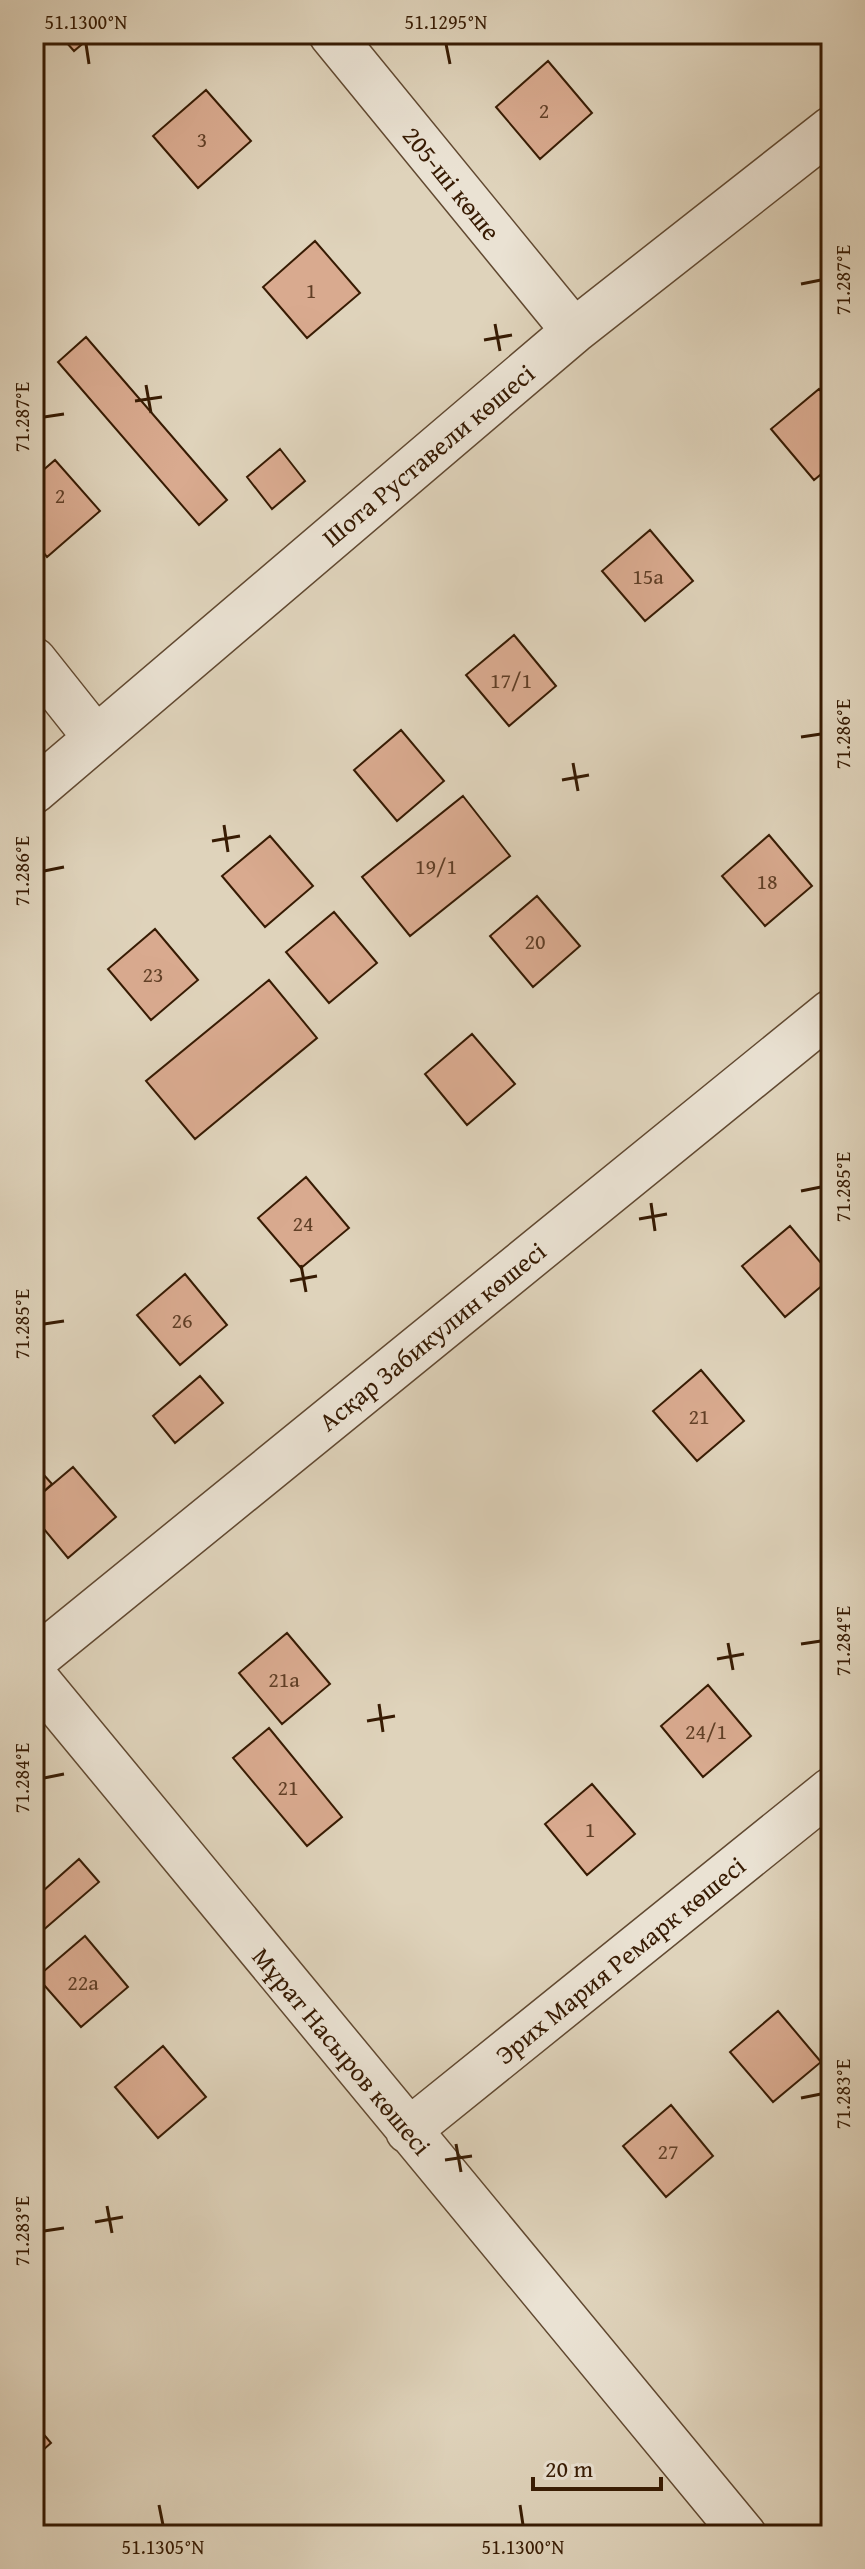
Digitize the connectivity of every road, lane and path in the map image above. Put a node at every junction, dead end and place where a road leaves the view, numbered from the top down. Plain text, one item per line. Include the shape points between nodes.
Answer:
1 (331, 34) edge
2 (831, 129) edge
3 (574, 331) junction
4 (34, 660) edge
5 (96, 738) junction
6 (34, 791) edge
7 (831, 1012) edge
8 (34, 1660) edge
9 (34, 1676) edge
10 (831, 1790) edge
11 (408, 2131) junction
12 (744, 2535) edge

1 - 3 street, 205-ші көше
2 - 3 street, Шота Руставели көшесі
3 - 5 street, Шота Руставели көшесі
4 - 5 street
5 - 6 street, Шота Руставели көшесі
7 - 8 street, Асқар Забикулин көшесі
9 - 11 street, Мұрат Насыров көшесі
10 - 11 street, Эрих Мария Ремарк көшесі
11 - 12 street, Мұрат Насыров көшесі

